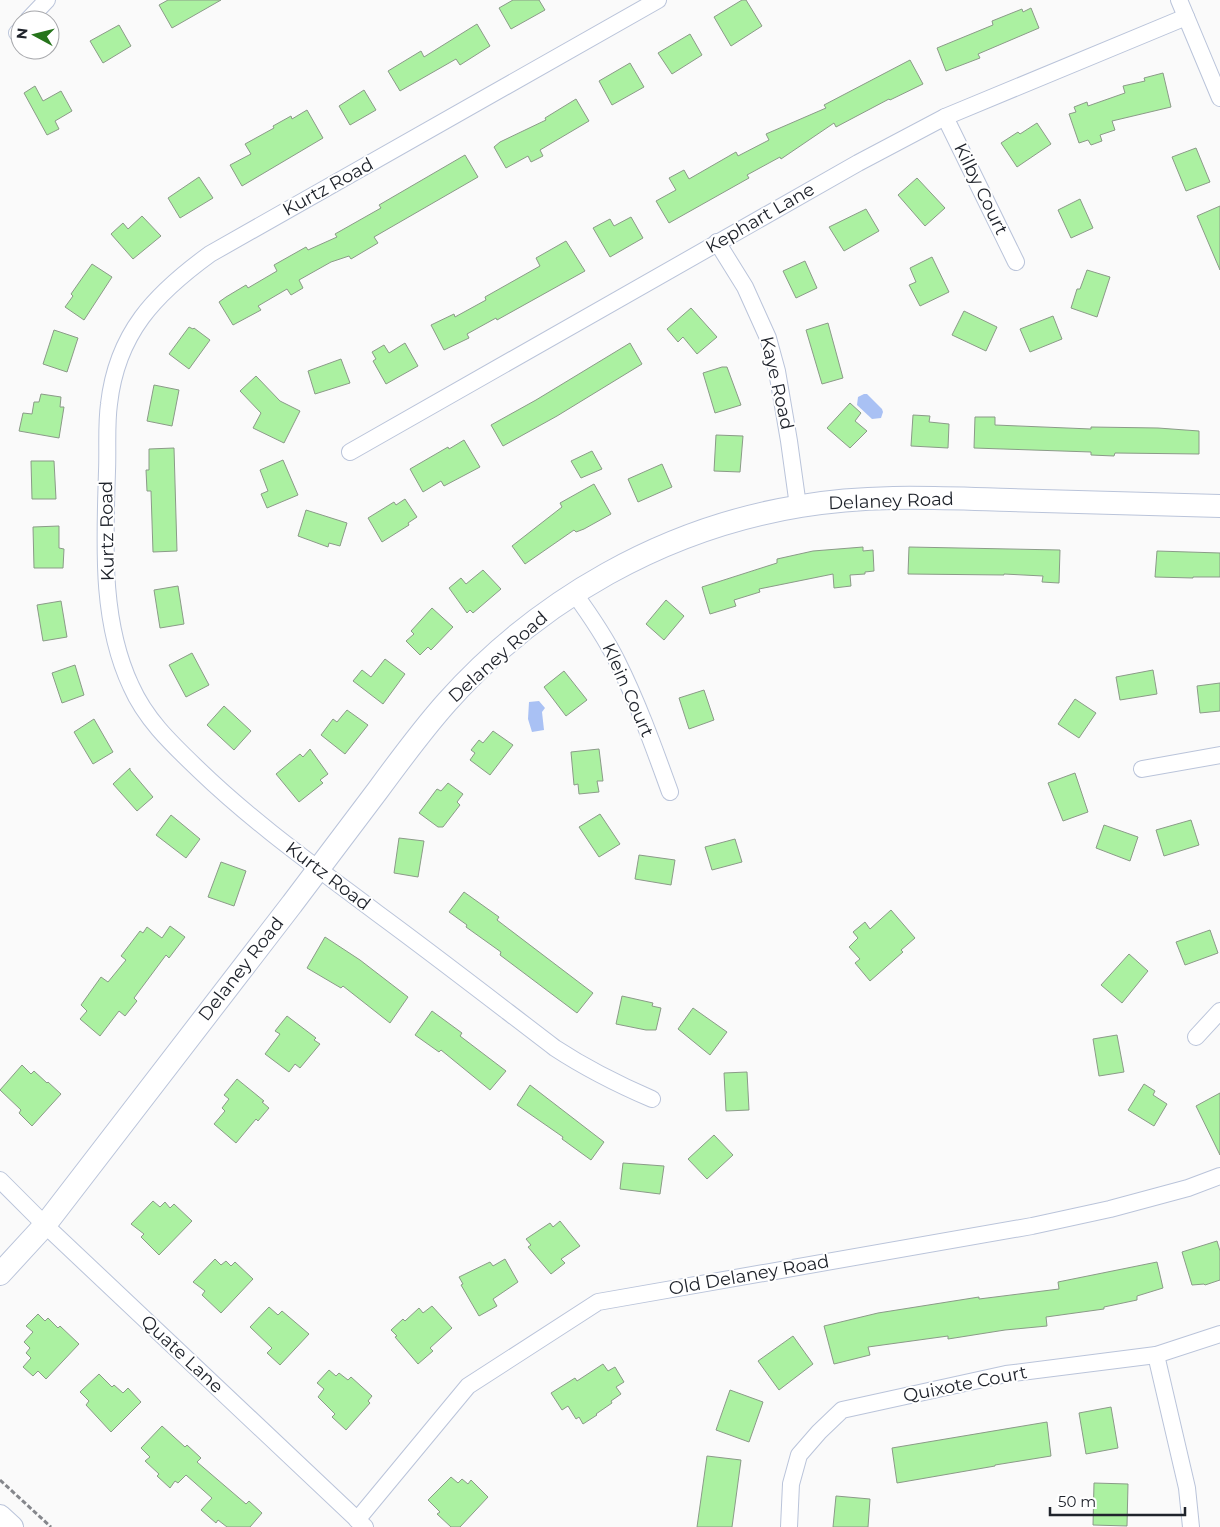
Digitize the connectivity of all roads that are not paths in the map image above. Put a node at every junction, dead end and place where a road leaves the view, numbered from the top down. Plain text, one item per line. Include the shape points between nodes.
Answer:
1 (47, 0) edge
2 (658, 0) edge
3 (1179, 0) edge
4 (38, 10) edge
5 (1186, 17) junction
6 (1220, 98) edge
7 (945, 117) junction
8 (717, 242) junction
9 (1016, 262) dead end
10 (350, 452) dead end
11 (798, 506) junction
12 (1220, 506) edge
13 (574, 593) junction
14 (1220, 755) edge
15 (1142, 770) dead end
16 (670, 792) dead end
17 (318, 869) junction
18 (1220, 1011) edge
19 (1196, 1037) dead end
20 (652, 1099) dead end
21 (1220, 1176) edge
22 (0, 1180) edge
23 (45, 1225) junction
24 (0, 1274) edge
25 (1220, 1334) edge
26 (1156, 1355) junction
27 (0, 1516) edge
28 (361, 1523) edge
29 (12, 1527) edge
30 (789, 1527) edge
31 (1191, 1527) edge

1 - 4 street
2 - 17 street, Kurtz Road via 210,254 179,276 156,298 124,347 113,378 109,405 105,542 106,578 120,660 145,712 163,735 217,787
3 - 5 street
5 - 6 street
5 - 7 street, Kephart Lane
7 - 8 street, Kephart Lane
7 - 9 street, Kilby Court
8 - 10 street, Kephart Lane
8 - 11 street, Kaye Road via 751,300 768,338 777,371
11 - 12 street, Delaney Road via 851,499 936,498
11 - 13 street, Delaney Road via 698,533 659,548
13 - 16 street, Klein Court via 598,626 617,661 646,726
13 - 17 street, Delaney Road via 511,640 449,700 421,732
14 - 15 street
17 - 20 street, Kurtz Road via 555,1048 616,1084
17 - 23 street, Delaney Road
18 - 19 street
21 - 28 street, Old Delaney Road via 1110,1209 1032,1226 598,1302 468,1386
22 - 23 street, Quate Lane
23 - 24 street, Delaney Road
23 - 28 street, Quate Lane
25 - 26 street, Quixote Court
26 - 30 street, Quixote Court via 1006,1374 842,1410 799,1455 791,1484
26 - 31 street via 1187,1488
27 - 29 street

